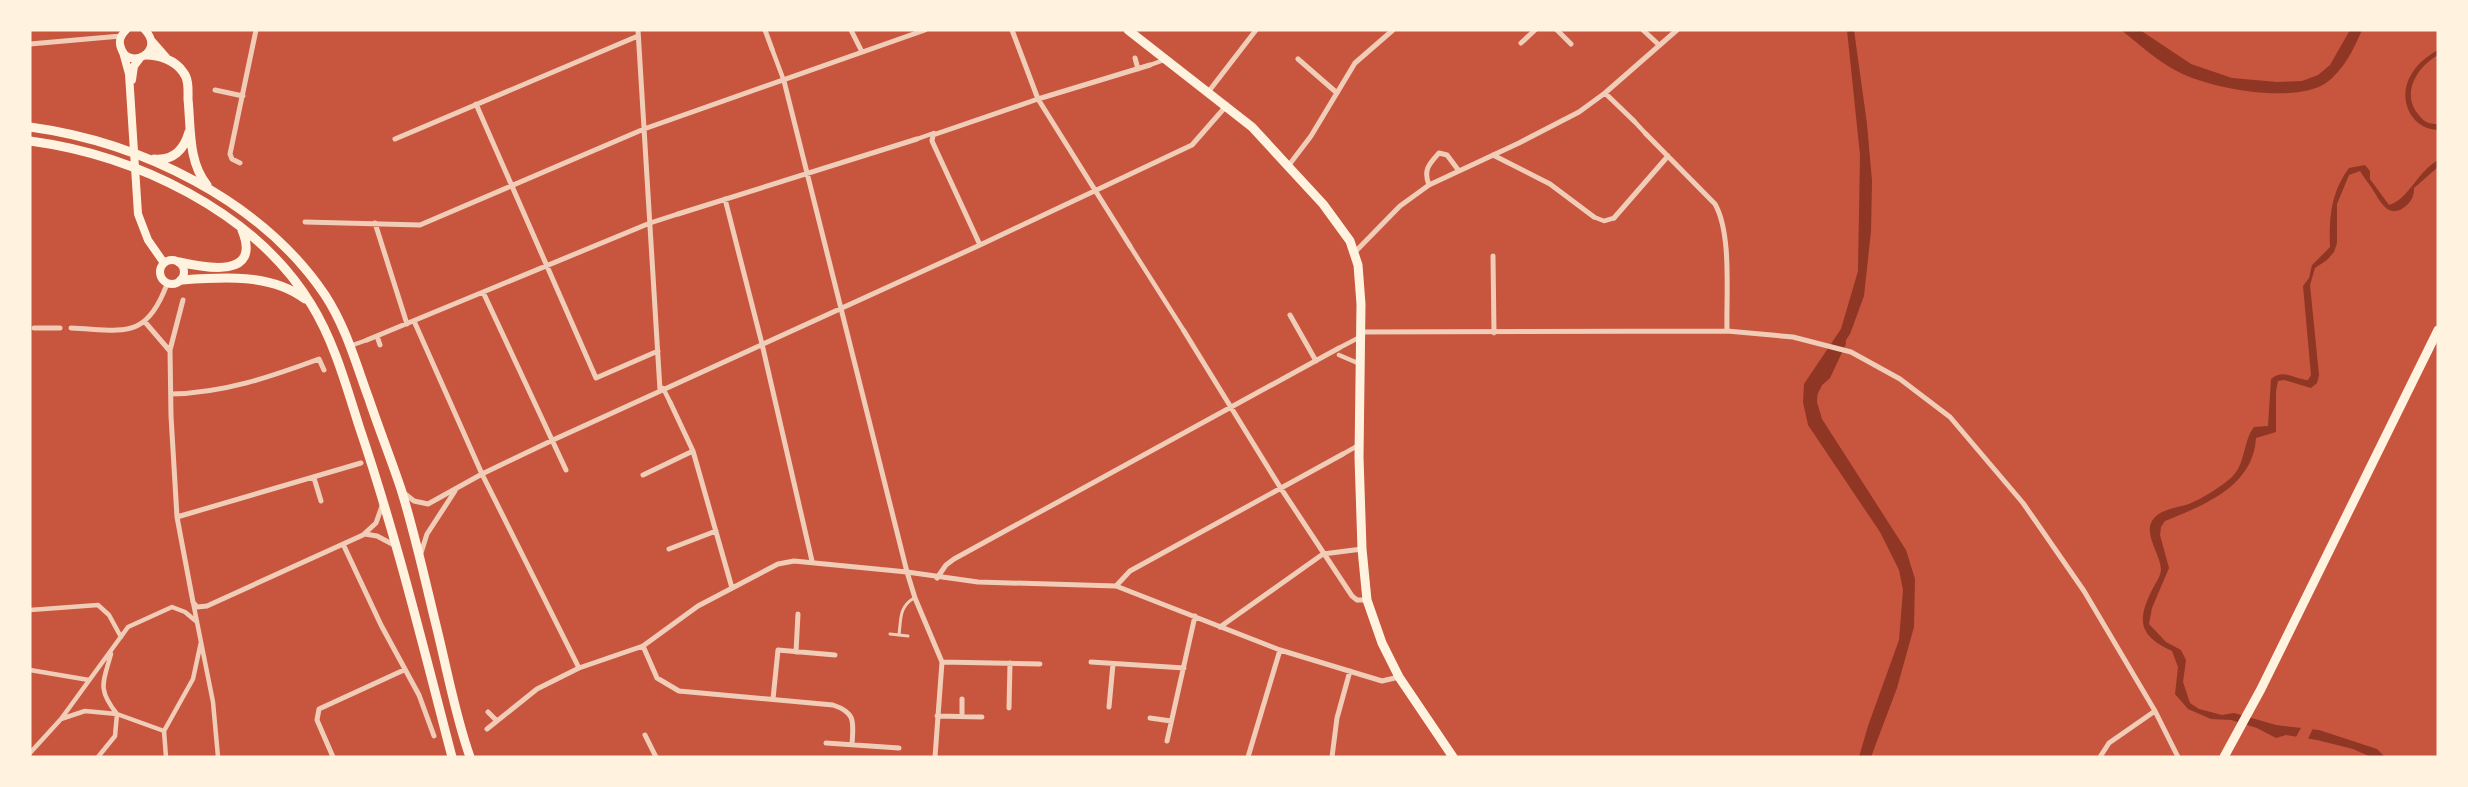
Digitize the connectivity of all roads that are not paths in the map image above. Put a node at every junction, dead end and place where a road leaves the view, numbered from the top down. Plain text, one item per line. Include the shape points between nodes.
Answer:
1 (145, 30) edge
2 (255, 30) edge
3 (765, 30) edge
4 (851, 30) edge
5 (925, 30) edge
6 (1012, 30) edge
7 (1128, 30) edge
8 (1256, 30) edge
9 (1393, 30) edge
10 (1535, 30) edge
11 (1557, 30) edge
12 (1643, 30) edge
13 (1677, 30) edge
14 (124, 33) edge
15 (638, 33) edge
16 (152, 42) junction
17 (1521, 43) dead end
18 (30, 44) edge
19 (1571, 44) dead end
20 (1659, 45) junction
21 (772, 49) joint
22 (123, 52) junction
23 (862, 52) junction
24 (143, 56) junction
25 (1135, 57) dead end
26 (1167, 59) junction
27 (1298, 59) dead end
28 (170, 61) junction
29 (1150, 65) joint
30 (1138, 69) junction
31 (784, 81) junction
32 (215, 90) dead end
33 (1209, 92) junction
34 (1337, 93) junction
35 (1605, 93) junction
36 (243, 96) junction
37 (1038, 99) junction
38 (476, 104) junction
39 (1227, 105) junction
40 (131, 106) junction
41 (1634, 121) joint
42 (30, 126) edge
43 (190, 127) junction
44 (644, 129) junction
45 (934, 134) junction
46 (1646, 134) joint
47 (396, 138) dead end
48 (917, 138) joint
49 (30, 141) edge
50 (1493, 155) junction
51 (143, 156) junction
52 (1668, 156) junction
53 (240, 163) dead end
54 (1289, 165) junction
55 (1459, 171) junction
56 (807, 172) junction
57 (512, 184) junction
58 (1429, 185) junction
59 (211, 189) junction
60 (1095, 191) junction
61 (725, 199) junction
62 (678, 214) joint
63 (1594, 217) joint
64 (1614, 218) joint
65 (305, 222) dead end
66 (375, 223) junction
67 (650, 223) junction
68 (241, 228) junction
69 (980, 245) junction
70 (1130, 246) joint
71 (1354, 253) junction
72 (1493, 256) dead end
73 (165, 262) junction
74 (179, 262) junction
75 (545, 266) junction
76 (181, 280) junction
77 (167, 284) junction
78 (483, 292) junction
79 (183, 300) dead end
80 (311, 304) junction
81 (841, 308) junction
82 (1290, 315) dead end
83 (414, 321) junction
84 (145, 322) junction
85 (407, 324) junction
86 (34, 328) dead end
87 (60, 328) dead end
88 (71, 328) dead end
89 (2438, 330) edge
90 (1184, 331) joint
91 (1727, 331) junction
92 (1494, 333) junction
93 (1360, 335) junction
94 (377, 336) junction
95 (367, 340) joint
96 (762, 344) junction
97 (380, 345) dead end
98 (350, 346) junction
99 (1339, 348) joint
100 (170, 350) junction
101 (657, 351) junction
102 (1328, 354) junction
103 (1339, 355) joint
104 (1316, 361) junction
105 (1360, 364) junction
106 (324, 370) dead end
107 (662, 389) junction
108 (171, 394) junction
109 (670, 402) joint
110 (1232, 406) junction
111 (553, 440) junction
112 (1359, 445) junction
113 (693, 451) junction
114 (1343, 454) joint
115 (361, 463) dead end
116 (566, 470) dead end
117 (482, 474) junction
118 (643, 475) dead end
119 (314, 478) junction
120 (458, 487) junction
121 (1280, 487) junction
122 (401, 490) junction
123 (383, 500) junction
124 (321, 501) dead end
125 (177, 517) junction
126 (716, 531) junction
127 (365, 534) junction
128 (343, 544) junction
129 (399, 548) junction
130 (669, 549) dead end
131 (1362, 549) junction
132 (1323, 554) junction
133 (419, 558) junction
134 (812, 561) junction
135 (907, 572) junction
136 (938, 578) junction
137 (1116, 586) junction
138 (732, 588) junction
139 (915, 598) junction
140 (1367, 600) junction
141 (195, 604) junction
142 (30, 610) edge
143 (798, 614) dead end
144 (1195, 616) junction
145 (197, 622) junction
146 (1220, 627) junction
147 (890, 634) dead end
148 (900, 635) junction
149 (908, 636) dead end
150 (121, 637) junction
151 (201, 639) junction
152 (643, 646) junction
153 (112, 650) junction
154 (1280, 650) junction
155 (796, 652) junction
156 (835, 655) dead end
157 (942, 662) junction
158 (1091, 662) dead end
159 (1010, 663) junction
160 (1040, 664) dead end
161 (1113, 664) junction
162 (579, 668) junction
163 (1184, 668) junction
164 (30, 670) edge
165 (404, 670) junction
166 (1350, 671) junction
167 (1399, 677) junction
168 (89, 680) junction
169 (773, 699) junction
170 (962, 699) dead end
171 (1109, 707) dead end
172 (1009, 708) dead end
173 (2154, 711) junction
174 (488, 712) dead end
175 (117, 714) junction
176 (938, 716) junction
177 (962, 716) junction
178 (982, 717) dead end
179 (1150, 718) dead end
180 (61, 719) junction
181 (497, 721) junction
182 (1171, 721) junction
183 (487, 729) dead end
184 (164, 731) junction
185 (645, 735) dead end
186 (434, 736) dead end
187 (1167, 741) dead end
188 (826, 743) dead end
189 (852, 745) junction
190 (899, 748) dead end
191 (30, 753) edge
192 (98, 757) edge
193 (166, 757) edge
194 (218, 757) edge
195 (333, 757) edge
196 (452, 757) edge
197 (470, 757) edge
198 (656, 757) edge
199 (935, 757) edge
200 (1248, 757) edge
201 (1332, 757) edge
202 (1453, 757) edge
203 (2100, 757) edge
204 (2178, 757) edge
205 (2223, 757) edge

1 - 16 main road
2 - 36 street
3 - 21 street
4 - 23 street
5 - 23 street
6 - 37 street
7 - 26 main road
8 - 33 street
9 - 34 street via 1355,63
10 - 17 street
11 - 19 street
12 - 20 street
13 - 20 street
14 - 18 street
14 - 22 main road via 120,44
15 - 38 street
15 - 44 street
16 - 24 main road
16 - 28 main road
20 - 35 street
21 - 31 street
22 - 24 main road via 130,58
22 - 40 main road
23 - 31 street
24 - 28 main road
24 - 40 main road via 133,72
25 - 30 street
26 - 29 street
26 - 33 main road
27 - 34 street
28 - 43 main road via 186,79
29 - 30 street
30 - 37 street
31 - 44 street
31 - 56 street
32 - 36 street
33 - 39 main road
34 - 54 street
35 - 41 street
35 - 50 street via 1579,112
36 - 53 street via 230,154
37 - 45 street
37 - 60 street
38 - 47 street
38 - 57 street
39 - 54 main road
39 - 60 street via 1192,145
40 - 73 main road via 137,203 144,232
41 - 46 street
42 - 51 main road via 107,142
43 - 51 main road via 185,145 174,156
43 - 59 main road via 196,168
44 - 57 street
44 - 67 street
45 - 48 street
45 - 69 street via 932,141
46 - 52 street
48 - 56 street
49 - 68 main road via 110,158 146,172 196,197
50 - 55 street
50 - 63 street via 1550,184
51 - 59 main road
52 - 64 street
52 - 91 street via 1721,214
54 - 71 main road via 1342,228
55 - 58 street
55 - 58 street via 1447,155 1440,153 1426,171
56 - 61 street
56 - 81 street
57 - 66 street via 420,225
57 - 75 street
58 - 71 street via 1400,206
59 - 98 main road via 271,235 301,265 324,295
60 - 69 street
60 - 70 street
61 - 62 street
61 - 96 street
62 - 67 street
63 - 64 street via 1604,221
65 - 66 street
66 - 85 street
67 - 75 street
67 - 101 street
68 - 74 main road via 245,250 239,263 232,267 214,269
68 - 80 main road via 275,257
69 - 81 street
70 - 90 street
71 - 93 main road via 1361,304
72 - 92 street
73 - 74 main road
73 - 77 main road via 160,274
74 - 76 main road via 184,269
75 - 78 street
75 - 101 street via 596,378
76 - 77 main road
76 - 80 main road via 256,280 290,290
77 - 84 street
78 - 83 street
78 - 111 street
79 - 100 street
80 - 123 main road via 335,352
81 - 96 street
81 - 135 street
82 - 104 street
83 - 85 street
83 - 117 street
84 - 88 street via 124,330
84 - 100 street
85 - 94 street
86 - 87 street
89 - 205 main road
90 - 110 street
91 - 92 street
91 - 173 street via 1793,337 1851,352 1900,379 1950,417 2023,503 2084,591
92 - 93 street
93 - 99 street
93 - 105 main road
94 - 95 street
94 - 97 street
95 - 98 street
96 - 107 street
96 - 134 street
98 - 122 main road
99 - 102 street
100 - 108 street
101 - 107 street
102 - 103 street
102 - 104 street
103 - 105 street
104 - 110 street
105 - 112 main road
106 - 108 street via 319,358 234,387
107 - 109 street
107 - 111 street
108 - 125 street
109 - 113 street
110 - 121 street
110 - 136 street via 954,559
111 - 116 street
111 - 117 street
112 - 114 street
112 - 131 main road
113 - 118 street
113 - 126 street
114 - 121 street
115 - 119 street
117 - 120 street
117 - 162 street
119 - 124 street
119 - 125 street
120 - 122 street via 429,504 414,501
120 - 133 street via 428,534
121 - 132 street
121 - 137 street via 1130,571
122 - 133 main road
123 - 127 street via 380,515
123 - 129 main road
125 - 141 street
126 - 130 street
126 - 138 street
127 - 128 street
127 - 129 street
128 - 141 street via 207,606
128 - 165 street
129 - 196 main road
131 - 132 street
131 - 140 main road
132 - 140 street via 1352,596
132 - 146 street
133 - 197 main road
134 - 135 street
134 - 138 street via 778,564
135 - 136 street
135 - 139 street
136 - 137 street
137 - 144 street
138 - 152 street via 698,606
139 - 148 lane via 902,609
139 - 157 street
140 - 167 main road via 1382,644
141 - 145 street
142 - 150 street via 98,605 109,615
143 - 155 street
144 - 146 street
144 - 163 street
145 - 150 street via 172,607 128,627
145 - 151 street
146 - 154 street
147 - 148 lane
148 - 149 lane
150 - 153 street
151 - 184 street via 193,678
151 - 194 street
152 - 162 street
152 - 169 street via 657,678 679,691
153 - 168 street
153 - 175 street via 103,688
154 - 166 street
154 - 200 street
155 - 156 street
155 - 169 street via 778,650
157 - 159 street
157 - 176 street
158 - 161 street
159 - 160 street
159 - 172 street
161 - 163 street
161 - 171 street
162 - 181 street via 537,689
163 - 182 street
164 - 168 street
165 - 186 street via 421,699
165 - 195 street via 322,707 317,720
166 - 167 street via 1382,681
166 - 201 street via 1337,718
167 - 202 main road
168 - 180 street
169 - 189 street via 833,705 849,712 853,720
170 - 177 street
173 - 203 street via 2109,743
173 - 204 street
174 - 181 street
175 - 180 street via 85,711
175 - 184 street
175 - 192 street via 115,736
176 - 177 street
176 - 199 street
177 - 178 street
179 - 182 street
180 - 191 street
181 - 183 street
182 - 187 street
184 - 193 street
185 - 198 street
188 - 189 street
189 - 190 street

